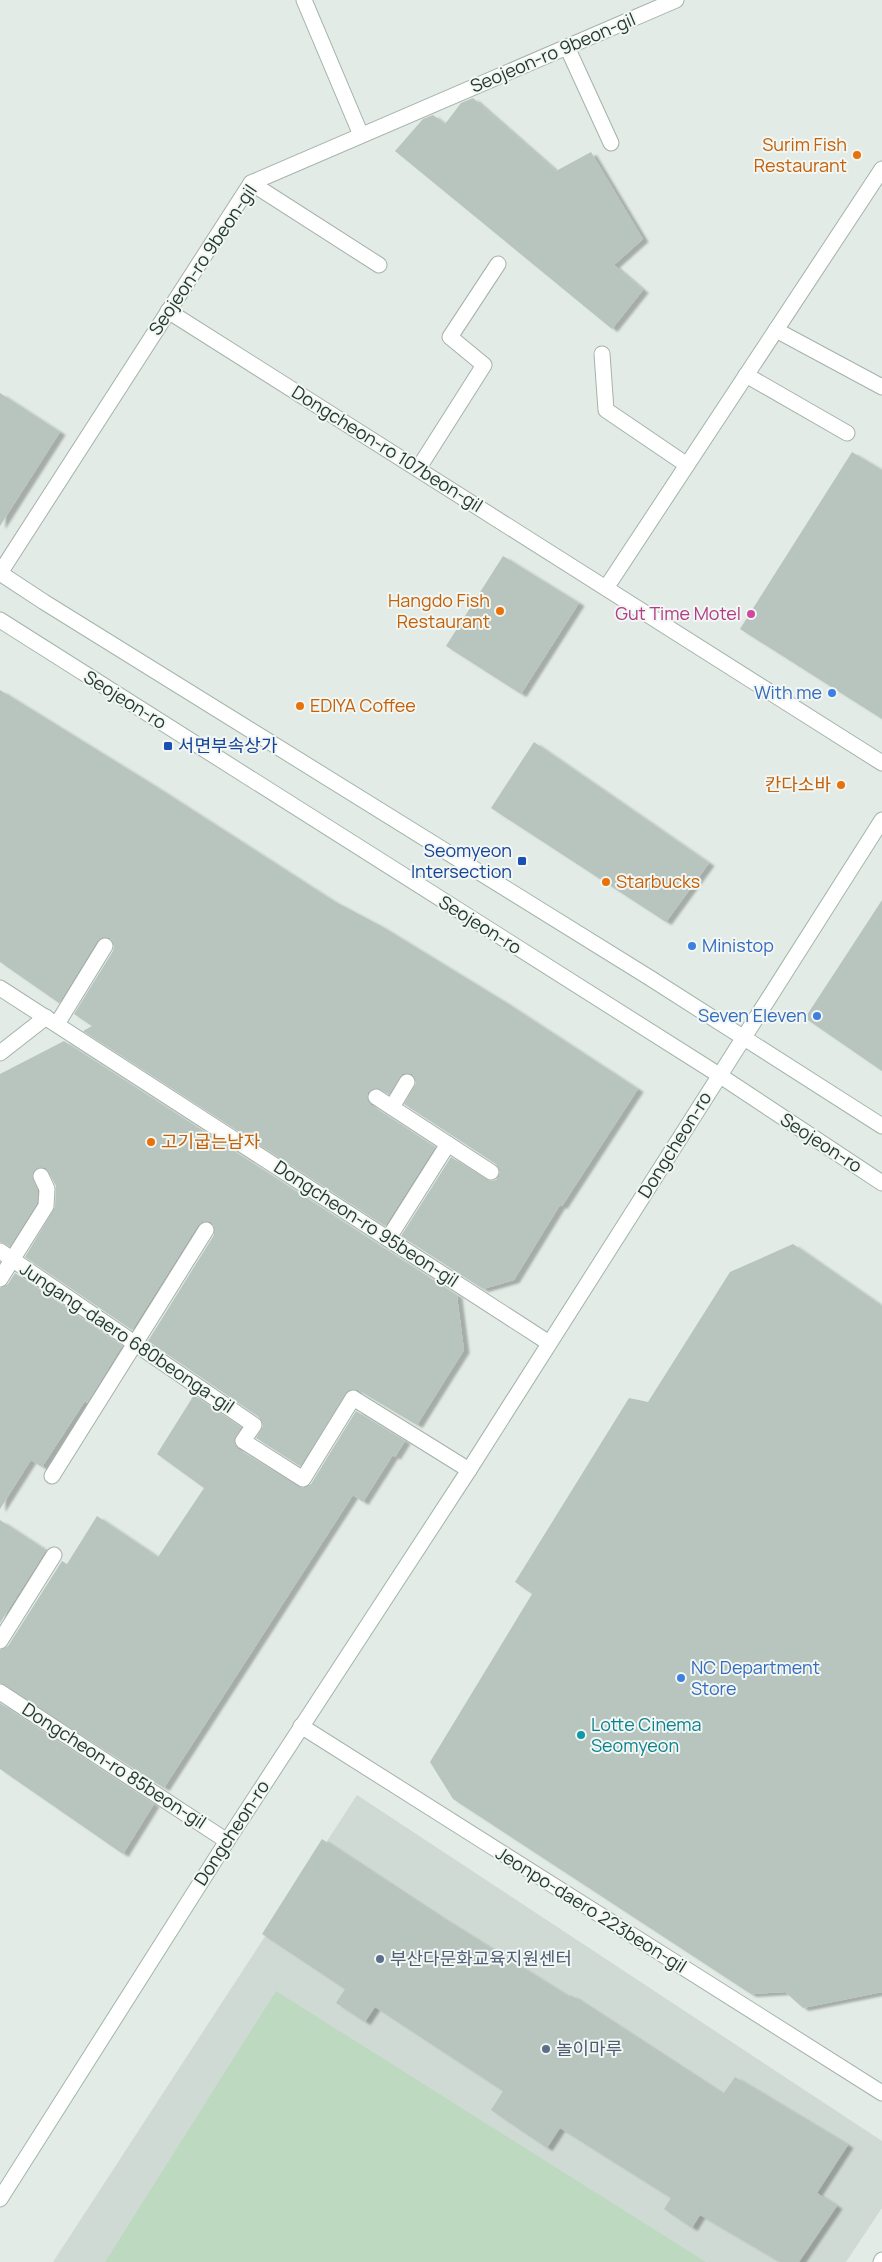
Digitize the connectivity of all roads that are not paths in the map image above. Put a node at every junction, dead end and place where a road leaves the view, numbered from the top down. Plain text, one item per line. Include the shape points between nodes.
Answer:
1 (304, 0) edge
2 (676, 0) edge
3 (567, 47) junction
4 (361, 135) junction
5 (611, 143) dead end
6 (882, 169) edge
7 (251, 183) junction
8 (379, 264) dead end
9 (498, 264) dead end
10 (168, 311) junction
11 (776, 330) junction
12 (602, 354) dead end
13 (746, 375) junction
14 (882, 387) edge
15 (847, 433) dead end
16 (687, 465) junction
17 (418, 469) junction
18 (0, 573) edge
19 (606, 588) junction
20 (0, 620) edge
21 (882, 763) edge
22 (882, 820) edge
23 (105, 946) dead end
24 (0, 988) edge
25 (51, 1021) junction
26 (744, 1036) junction
27 (0, 1053) edge
28 (719, 1075) junction
29 (408, 1082) dead end
30 (376, 1097) dead end
31 (392, 1107) junction
32 (882, 1126) edge
33 (448, 1144) junction
34 (491, 1172) dead end
35 (42, 1176) dead end
36 (882, 1182) edge
37 (206, 1230) dead end
38 (388, 1239) junction
39 (6, 1255) edge
40 (0, 1279) edge
41 (549, 1343) junction
42 (135, 1345) junction
43 (469, 1470) junction
44 (52, 1476) dead end
45 (54, 1555) dead end
46 (0, 1641) edge
47 (0, 1692) edge
48 (301, 1726) junction
49 (227, 1841) junction
50 (882, 2093) edge
51 (0, 2199) edge

1 - 4 street
2 - 3 street, Seojeon-ro 9beon-gil
3 - 4 street, Seojeon-ro 9beon-gil
3 - 5 street
4 - 7 street, Seojeon-ro 9beon-gil
6 - 11 street
7 - 8 street
7 - 10 street, Seojeon-ro 9beon-gil
9 - 17 street via 450,337 484,365
10 - 17 street, Dongcheon-ro 107beon-gil
10 - 18 street, Seojeon-ro 9beon-gil
11 - 13 street
11 - 14 street
12 - 16 street via 606,410
13 - 15 street
13 - 16 street
16 - 19 street
17 - 19 street, Dongcheon-ro 107beon-gil
18 - 26 street
19 - 21 street, Dongcheon-ro 107beon-gil
20 - 28 street, Seojeon-ro
22 - 26 street, Dongcheon-ro
23 - 25 street
24 - 25 street, Dongcheon-ro 95beon-gil
25 - 27 street
25 - 38 street, Dongcheon-ro 95beon-gil
26 - 28 street, Dongcheon-ro
26 - 32 street
28 - 36 street, Seojeon-ro
28 - 41 street, Dongcheon-ro
29 - 31 street
30 - 31 street
31 - 33 street
33 - 34 street
33 - 38 street
35 - 39 street via 47,1189 46,1206
37 - 42 street
38 - 41 street, Dongcheon-ro 95beon-gil
39 - 40 street, Jungang-daero 680beonga-gil
39 - 42 street, Jungang-daero 680beonga-gil
41 - 43 street, Dongcheon-ro
42 - 43 street, Jungang-daero 680beonga-gil via 254,1425 243,1441 303,1479 353,1398
42 - 44 street
43 - 48 street, Dongcheon-ro
45 - 46 street
47 - 49 street, Dongcheon-ro 85beon-gil
48 - 49 street, Dongcheon-ro
48 - 50 street, Jeonpo-daero 223beon-gil
49 - 51 street, Dongcheon-ro

